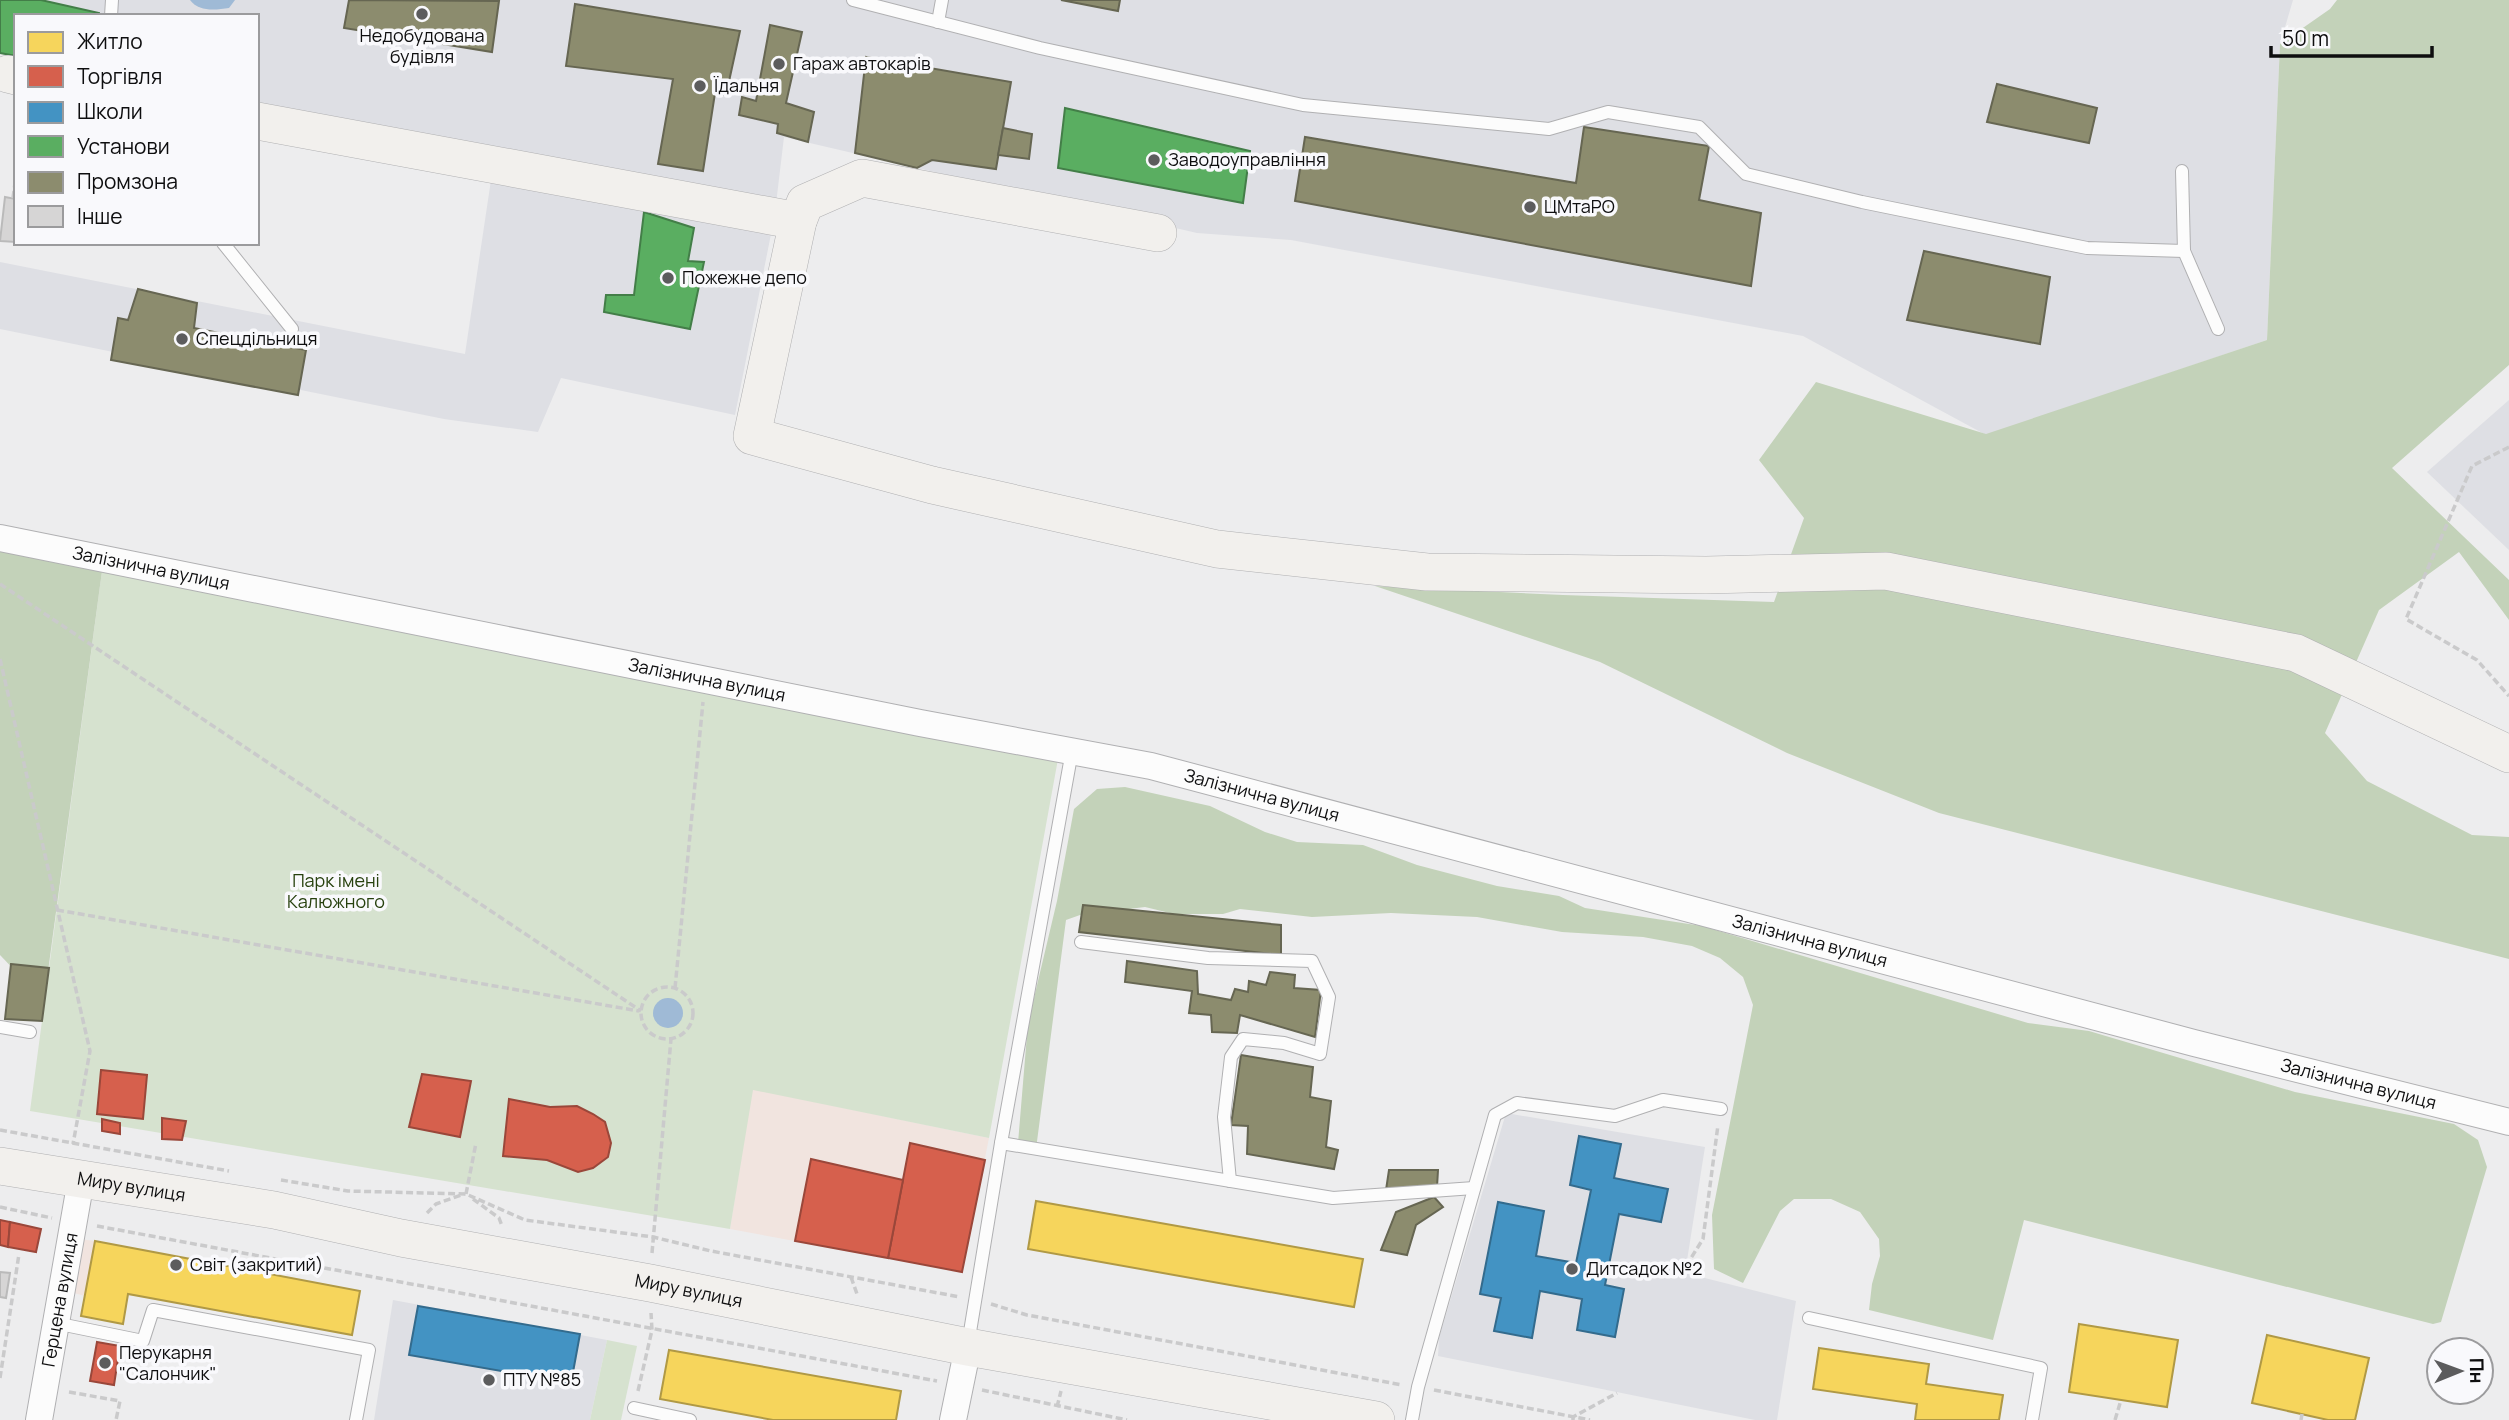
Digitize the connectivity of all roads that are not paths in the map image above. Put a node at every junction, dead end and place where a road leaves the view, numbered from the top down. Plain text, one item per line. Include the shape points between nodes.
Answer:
1 (853, 0) edge
2 (942, 0) edge
3 (938, 22) junction
4 (259, 121) edge
5 (2182, 171) dead end
6 (798, 221) junction
7 (1158, 233) dead end
8 (225, 245) edge
9 (2184, 251) junction
10 (292, 329) dead end
11 (2218, 329) dead end
12 (0, 538) edge
13 (1072, 751) junction
14 (2509, 754) edge
15 (1081, 942) dead end
16 (0, 1027) edge
17 (30, 1032) dead end
18 (1721, 1109) road end
19 (2509, 1122) edge
20 (1001, 1143) junction
21 (0, 1166) edge
22 (81, 1180) junction
23 (1230, 1181) junction
24 (1474, 1188) junction
25 (1809, 1318) dead end
26 (55, 1323) junction
27 (968, 1347) junction
28 (634, 1408) road end
29 (38, 1420) edge
30 (356, 1420) edge
31 (690, 1420) edge
32 (953, 1420) edge
33 (1376, 1420) edge
34 (1412, 1420) edge
35 (2032, 1420) edge

1 - 3 lane
2 - 3 lane
3 - 9 lane via 1303,105 1549,128 1608,112 1699,127 1746,174 2087,248
4 - 6 street
5 - 9 lane
6 - 7 street via 805,203 862,178
6 - 14 street via 752,436 932,485 1217,549 1427,572 1706,575 1886,571 2296,653
8 - 10 lane
9 - 11 lane
12 - 13 street, Залізнична вулиця
13 - 19 street, Залізнична вулиця via 1151,766 2167,1036
13 - 20 lane
15 - 23 lane via 1208,958 1312,961 1329,997 1320,1054 1284,1043 1243,1040 1231,1057 1224,1117
16 - 17 lane
18 - 24 lane via 1663,1100 1615,1116 1517,1103 1495,1115
20 - 23 lane
20 - 27 lane
21 - 22 street, Миру вулиця
22 - 26 street, Герцена вулиця
22 - 27 street, Миру вулиця via 274,1210
23 - 24 lane via 1333,1198
24 - 34 lane
25 - 35 lane via 2041,1367
26 - 29 street, Герцена вулиця
26 - 30 lane via 143,1341 152,1310 369,1350
27 - 32 street
27 - 33 street, Миру вулиця
28 - 31 lane

